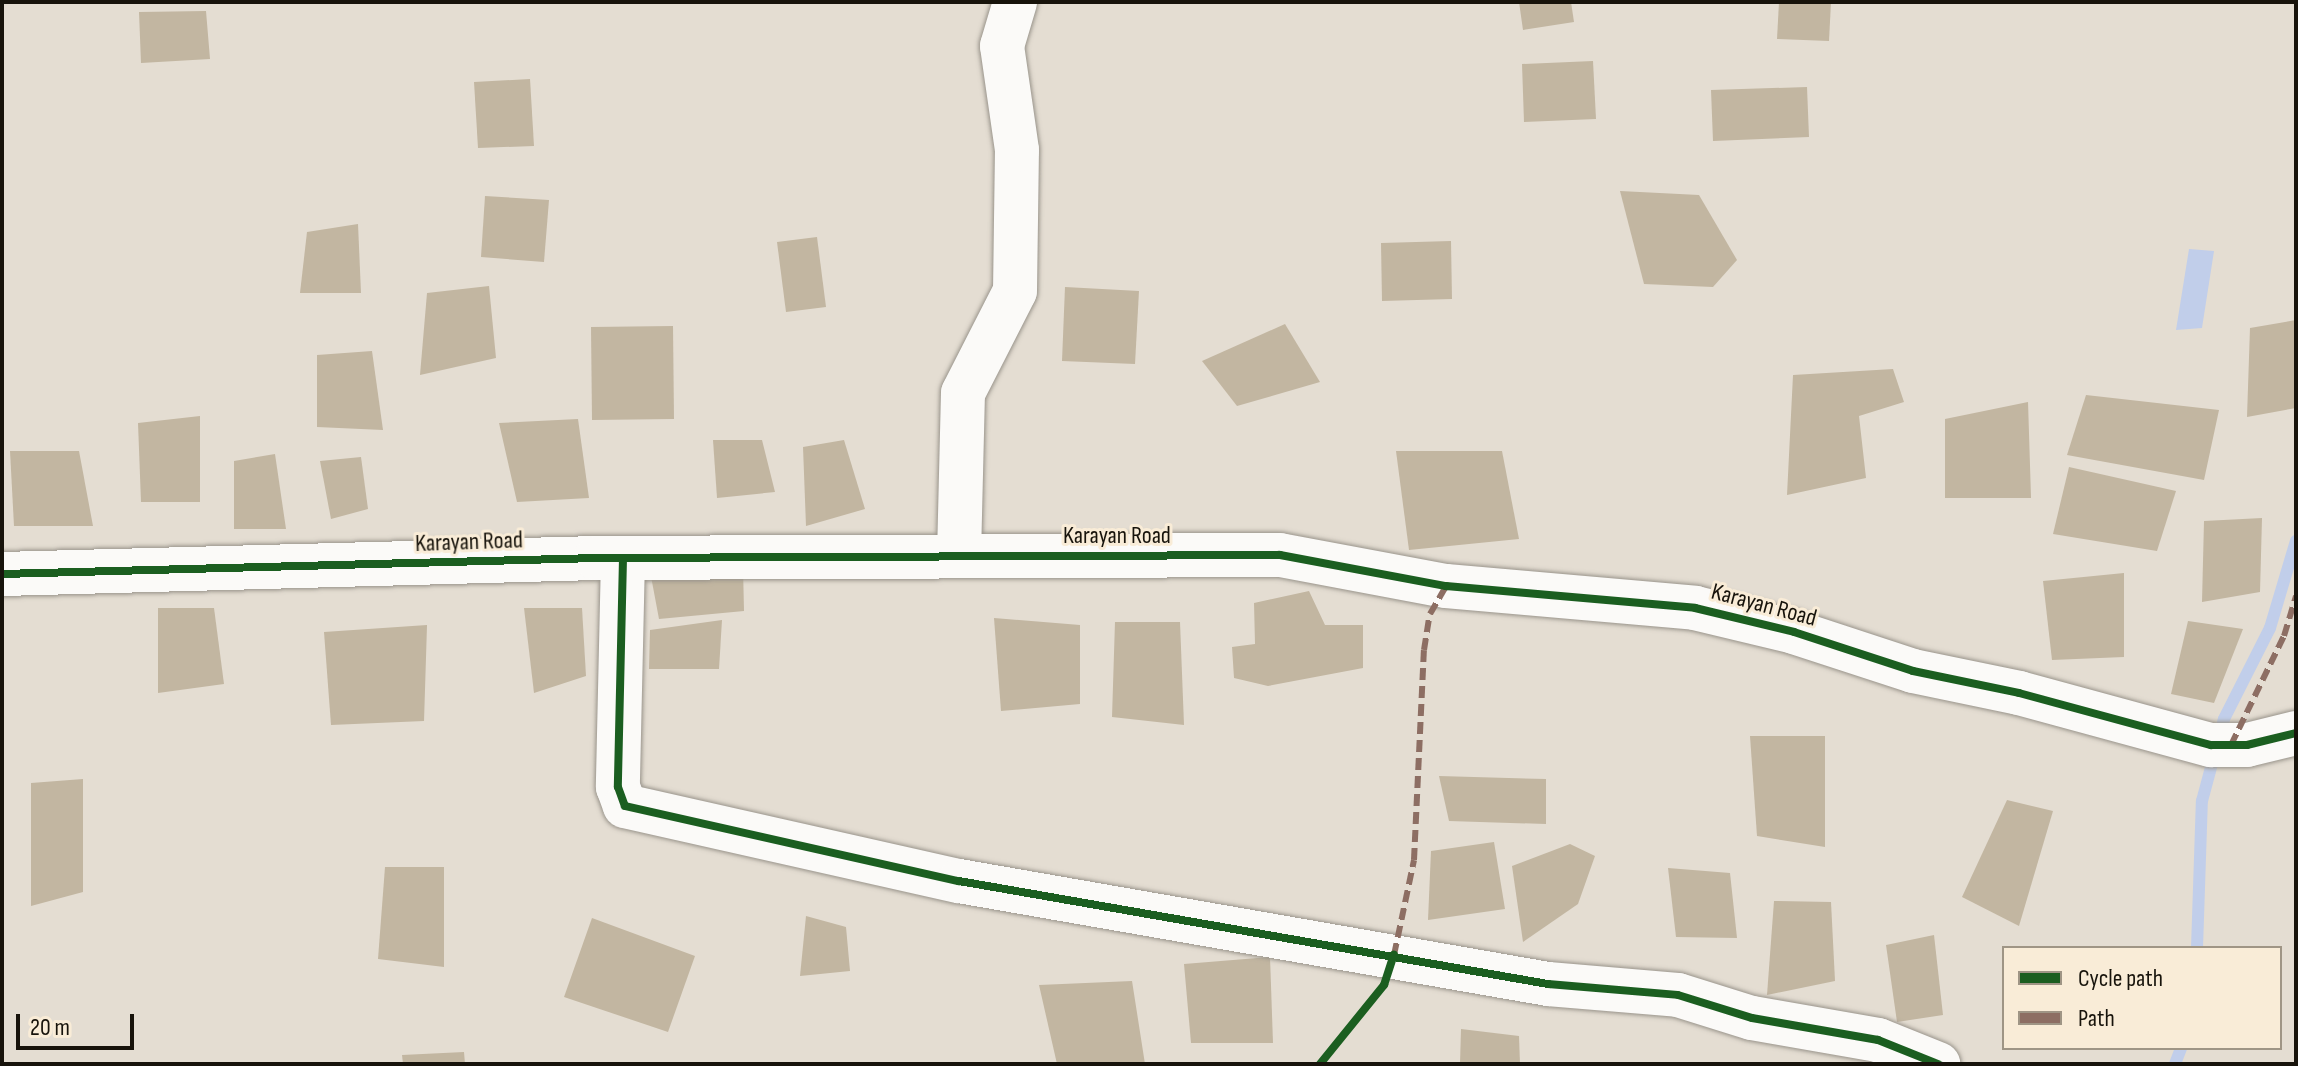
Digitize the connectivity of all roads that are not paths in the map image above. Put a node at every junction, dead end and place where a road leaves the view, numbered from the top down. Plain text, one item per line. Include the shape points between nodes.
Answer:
1 (1015, 2) edge
2 (959, 556) junction
3 (623, 558) junction
4 (2, 574) edge
5 (2296, 733) edge
6 (1938, 1064) edge

1 - 2 street via 1002,46 1017,150 1015,291 963,393
2 - 3 street, Karayan Road
2 - 5 street, Karayan Road via 1280,555 1446,586 1695,608 1794,632 1913,671 2229,745
3 - 4 street, Karayan Road
3 - 6 street via 618,787 625,806 959,881 1548,984 1678,995 1752,1018 1878,1040

